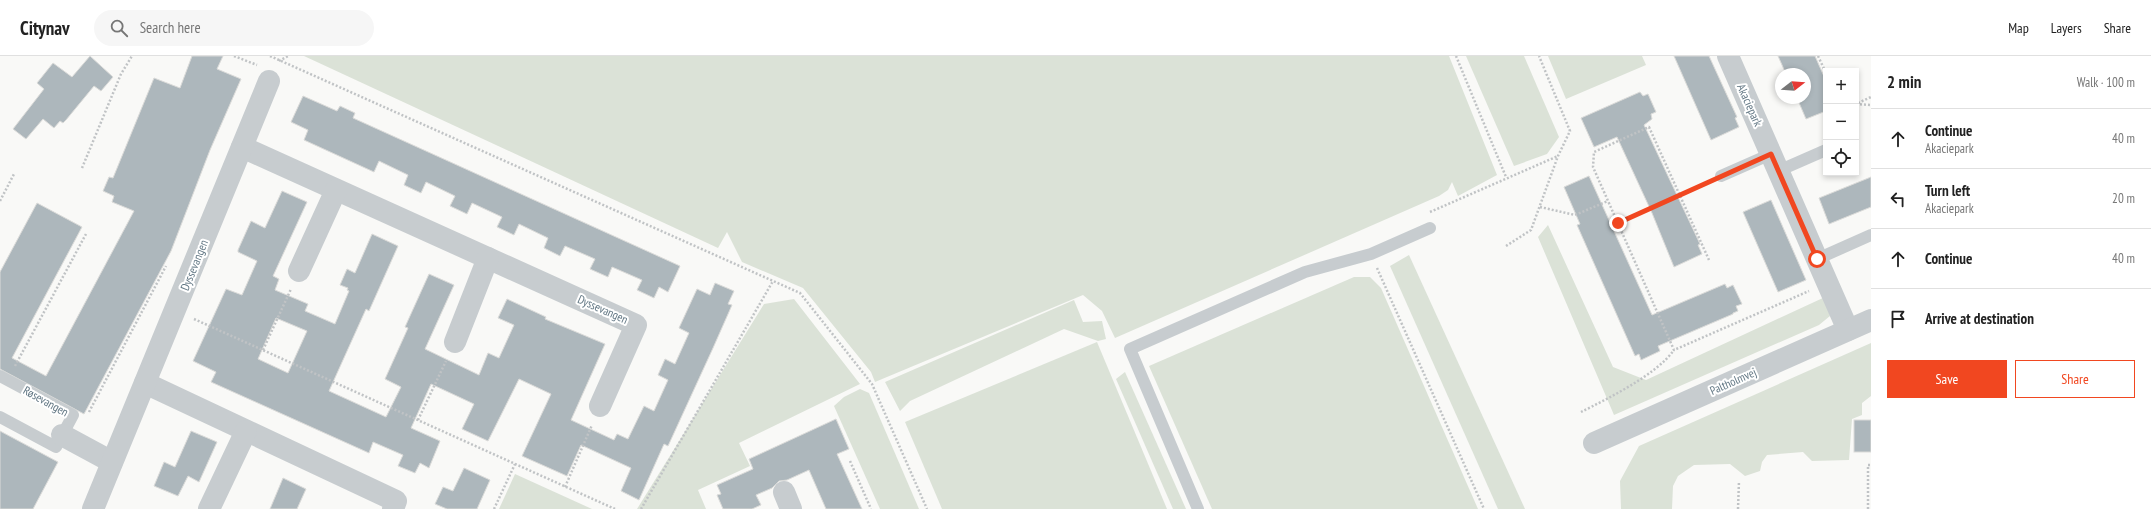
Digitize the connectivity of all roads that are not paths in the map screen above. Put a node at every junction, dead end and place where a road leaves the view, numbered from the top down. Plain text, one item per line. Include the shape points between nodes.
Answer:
1 (1728, 56) edge
2 (269, 81) dead end
3 (242, 147) junction
4 (1823, 151) edge
5 (1775, 162) junction
6 (1721, 176) road end
7 (336, 190) junction
8 (1430, 228) dead end
9 (1871, 235) edge
10 (488, 258) junction
11 (1817, 259) junction
12 (299, 271) road end
13 (1871, 320) edge
14 (1848, 330) junction
15 (455, 342) road end
16 (4, 378) edge
17 (145, 383) junction
18 (600, 406) road end
19 (0, 417) edge
20 (246, 431) junction
21 (62, 435) junction
22 (1594, 442) dead end
23 (112, 462) junction
24 (93, 509) edge
25 (209, 509) edge
26 (393, 509) edge
27 (1198, 509) edge

1 - 5 street, Akaciepark
2 - 3 street, Dyssevangen
3 - 7 street, Dyssevangen
3 - 17 street, Dyssevangen
4 - 5 lane
5 - 6 lane
5 - 11 street, Akaciepark
7 - 10 street, Dyssevangen
7 - 12 street
8 - 27 lane via 1371,254 1305,272 1130,348
9 - 11 lane
10 - 15 street
10 - 18 street, Dyssevangen via 636,325
11 - 14 street, Akaciepark
13 - 14 street, Paltholmvej
14 - 22 street, Paltholmvej
16 - 21 lane, Røsevangen via 73,415
17 - 20 street
17 - 23 street, Dyssevangen
19 - 21 lane, Røsevangen via 56,447
20 - 25 street
20 - 26 street via 396,501
21 - 23 street, Røsevangen
23 - 24 street, Dyssevangen

